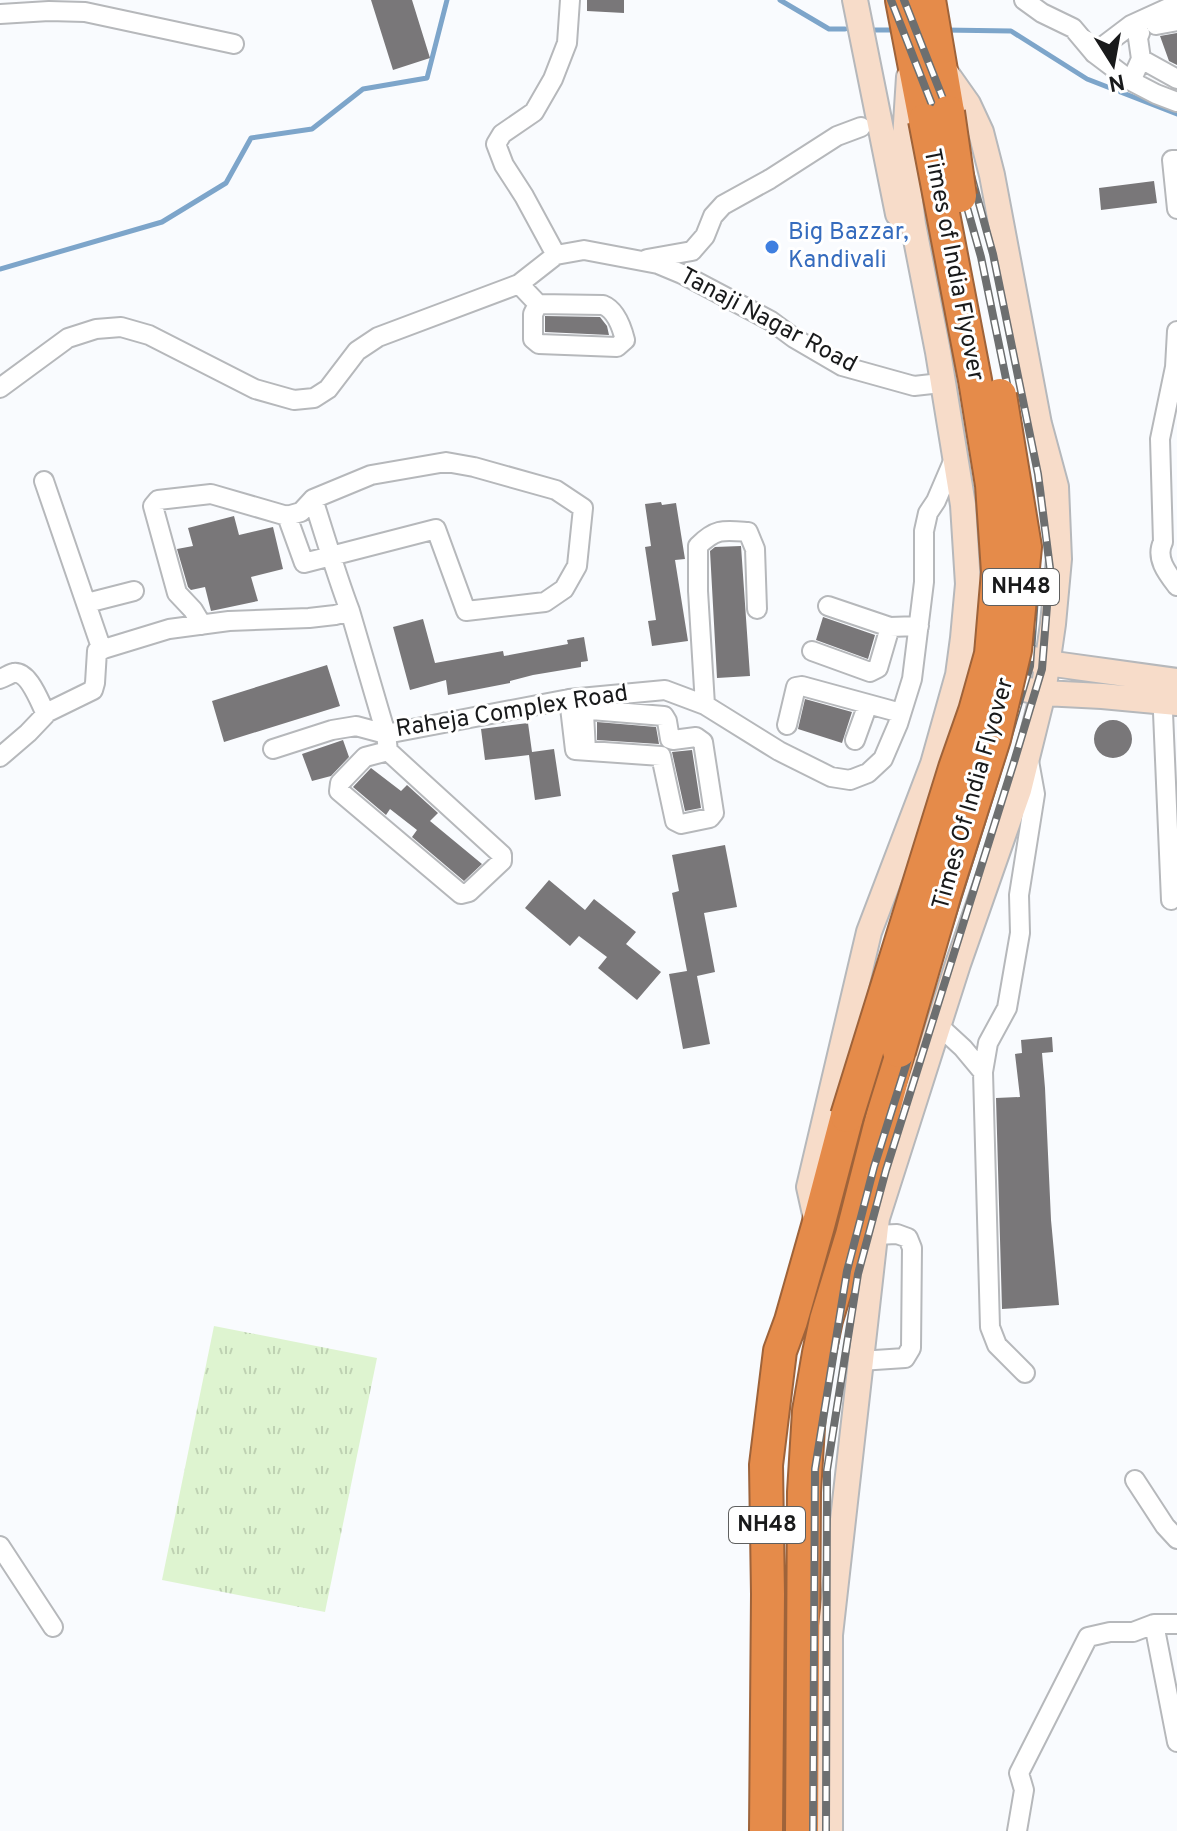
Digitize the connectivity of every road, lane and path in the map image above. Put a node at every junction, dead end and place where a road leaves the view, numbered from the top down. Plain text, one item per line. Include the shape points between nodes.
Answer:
1 (570, 0) edge
2 (855, 0) edge
3 (902, 0) edge
4 (929, 0) edge
5 (1024, 0) edge
6 (1177, 4) edge
7 (0, 14) edge
8 (1148, 19) edge
9 (1177, 21) edge
10 (234, 44) dead end
11 (910, 46) junction
12 (1094, 53) junction
13 (1141, 59) junction
14 (939, 63) junction
15 (1177, 79) edge
16 (1131, 81) junction
17 (1177, 102) edge
18 (861, 127) dead end
19 (1177, 160) edge
20 (1177, 209) edge
21 (556, 255) junction
22 (640, 260) junction
23 (519, 284) junction
24 (538, 304) junction
25 (1177, 331) edge
26 (932, 384) junction
27 (0, 388) edge
28 (1044, 440) junction
29 (954, 459) junction
30 (44, 481) dead end
31 (992, 485) joint
32 (313, 499) junction
33 (287, 516) junction
34 (332, 555) junction
35 (1177, 586) edge
36 (134, 591) dead end
37 (87, 603) junction
38 (828, 606) dead end
39 (757, 609) dead end
40 (350, 611) junction
41 (202, 625) junction
42 (919, 626) junction
43 (890, 627) junction
44 (963, 638) junction
45 (102, 650) junction
46 (812, 651) dead end
47 (1047, 663) junction
48 (958, 675) junction
49 (0, 679) edge
50 (1170, 690) edge
51 (1043, 693) junction
52 (569, 699) junction
53 (868, 704) junction
54 (705, 705) junction
55 (901, 713) junction
56 (46, 714) junction
57 (787, 725) dead end
58 (855, 740) dead end
59 (387, 742) junction
60 (273, 749) dead end
61 (586, 751) junction
62 (1028, 754) junction
63 (0, 757) edge
64 (1171, 900) dead end
65 (938, 1025) junction
66 (983, 1072) junction
67 (818, 1226) junction
68 (868, 1229) junction
69 (860, 1361) junction
70 (1025, 1373) dead end
71 (1135, 1480) dead end
72 (1177, 1539) edge
73 (0, 1546) edge
74 (1154, 1624) junction
75 (1177, 1624) edge
76 (53, 1627) dead end
77 (1177, 1742) edge
78 (766, 1831) edge
79 (802, 1831) edge
80 (830, 1831) edge
81 (1017, 1831) edge

1 - 21 street via 567,43 553,79 534,112 496,144
2 - 26 street
3 - 11 highway, NH48
4 - 14 highway, NH48
5 - 12 street via 1073,28
6 - 8 street
7 - 10 street via 85,12
8 - 9 street
8 - 12 street
8 - 13 street via 1138,38
11 - 29 street via 904,154
11 - 31 highway, Times of India Flyover / NH48, bridge
12 - 16 street
13 - 15 street
13 - 16 street
14 - 28 street via 981,132
14 - 68 highway, Times Of India Flyover / NH48, bridge via 1025,547 1015,650 994,739 880,1123
16 - 17 street
18 - 22 street via 723,205 692,251
19 - 20 street via 1172,160
21 - 22 street, Tanaji Nagar Road via 584,250
21 - 23 street
22 - 26 street, Tanaji Nagar Road via 682,274 842,366 914,386
23 - 24 street
23 - 27 street via 378,337 357,351 328,389 314,398 294,400 255,389 149,335 121,327 68,338
24 - 24 street via 533,339 539,344 617,347 625,340 623,328 603,305
25 - 35 street via 1160,439 1160,558
26 - 29 street via 937,434
28 - 29 street
28 - 47 street via 1056,487 1059,559
29 - 42 street, Raheja Complex Road via 924,531
29 - 44 street via 968,584
30 - 37 street
31 - 67 highway, Times Of India Flyover / NH48, bridge via 998,572 991,654 847,1116
32 - 33 street via 301,512
32 - 34 street, Raheja Complex Road
32 - 34 street via 371,475 446,462 556,490 583,508 577,566 564,589 545,602 466,611 436,529
33 - 34 street via 304,563
33 - 41 street via 211,494 158,500 153,506 177,593
34 - 40 street, Raheja Complex Road
36 - 37 street
37 - 45 street
38 - 43 street
39 - 54 street via 755,549 748,532 710,533 698,546
40 - 41 street
40 - 59 street, Raheja Complex Road
41 - 45 street via 169,629
42 - 43 street
42 - 55 street, Raheja Complex Road
43 - 46 street via 878,668 870,672
44 - 47 street
44 - 48 street
45 - 56 street via 97,651 93,690
47 - 50 street
47 - 51 street
48 - 51 street
48 - 67 street via 933,764 869,932 809,1187
49 - 56 street via 21,673
50 - 51 street
50 - 64 street
51 - 62 street
52 - 54 street, Raheja Complex Road via 665,690
52 - 59 street, Raheja Complex Road
52 - 61 street via 575,750
53 - 55 street
53 - 57 street via 796,687
53 - 58 street
54 - 55 street, Raheja Complex Road via 779,751 831,777 850,780 883,759
56 - 63 street
59 - 59 street via 502,855 469,892 461,894 339,791 340,783 365,757
59 - 60 street via 356,726
61 - 61 street via 665,747 667,721 664,716 591,710 584,713
62 - 65 street
62 - 66 street via 1035,794 1019,895 1020,933 1007,1008 988,1043
65 - 66 street
65 - 68 street
66 - 70 street via 990,1327 997,1345
67 - 78 highway, NH48 via 780,1351 766,1465
68 - 69 street
68 - 69 street via 908,1238 912,1248 911,1348 905,1358
68 - 79 highway, NH48 via 826,1320 809,1411
69 - 80 street via 830,1635
71 - 72 street
73 - 76 street
74 - 75 street
74 - 77 street
74 - 81 street via 1088,1637 1019,1773 1024,1790

